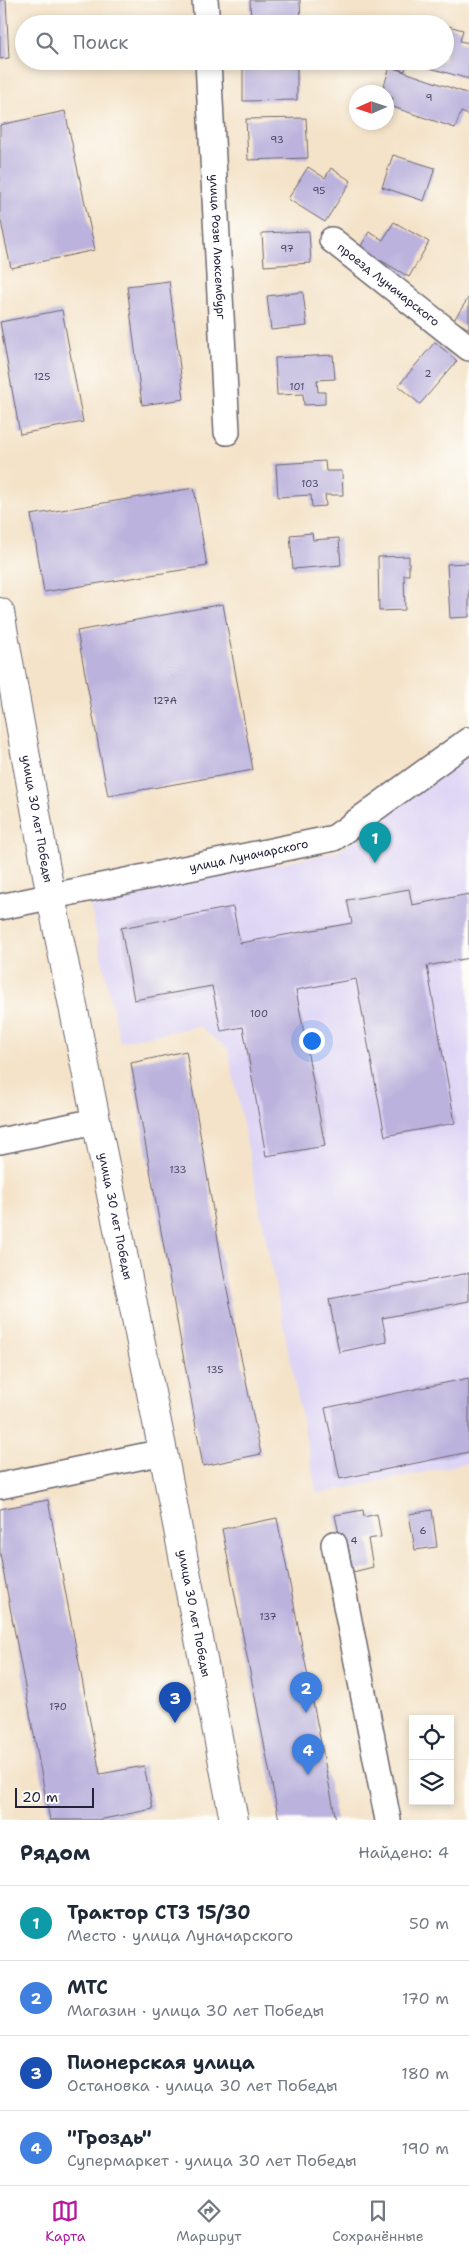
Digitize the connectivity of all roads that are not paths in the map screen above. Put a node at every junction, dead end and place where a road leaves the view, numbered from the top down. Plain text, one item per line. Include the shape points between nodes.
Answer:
1 (205, 0) edge
2 (206, 15) edge
3 (208, 70) edge
4 (332, 240) dead end
5 (469, 348) edge
6 (227, 432) dead end
7 (0, 612) edge
8 (469, 740) edge
9 (51, 897) junction
10 (0, 907) edge
11 (96, 1121) junction
12 (0, 1140) edge
13 (163, 1452) junction
14 (0, 1486) edge
15 (334, 1544) dead end
16 (234, 1820) edge
17 (388, 1820) edge

1 - 2 street
3 - 6 street, улица Розы Люксембург
4 - 5 street, проезд Луначарского
7 - 9 main road, улица 30 лет Победы
8 - 9 street, улица Луначарского via 334,838
9 - 10 street, улица Луначарского
9 - 11 main road, улица 30 лет Победы
11 - 12 street
11 - 13 main road, улица 30 лет Победы
13 - 14 street
13 - 16 main road, улица 30 лет Победы
15 - 17 street

